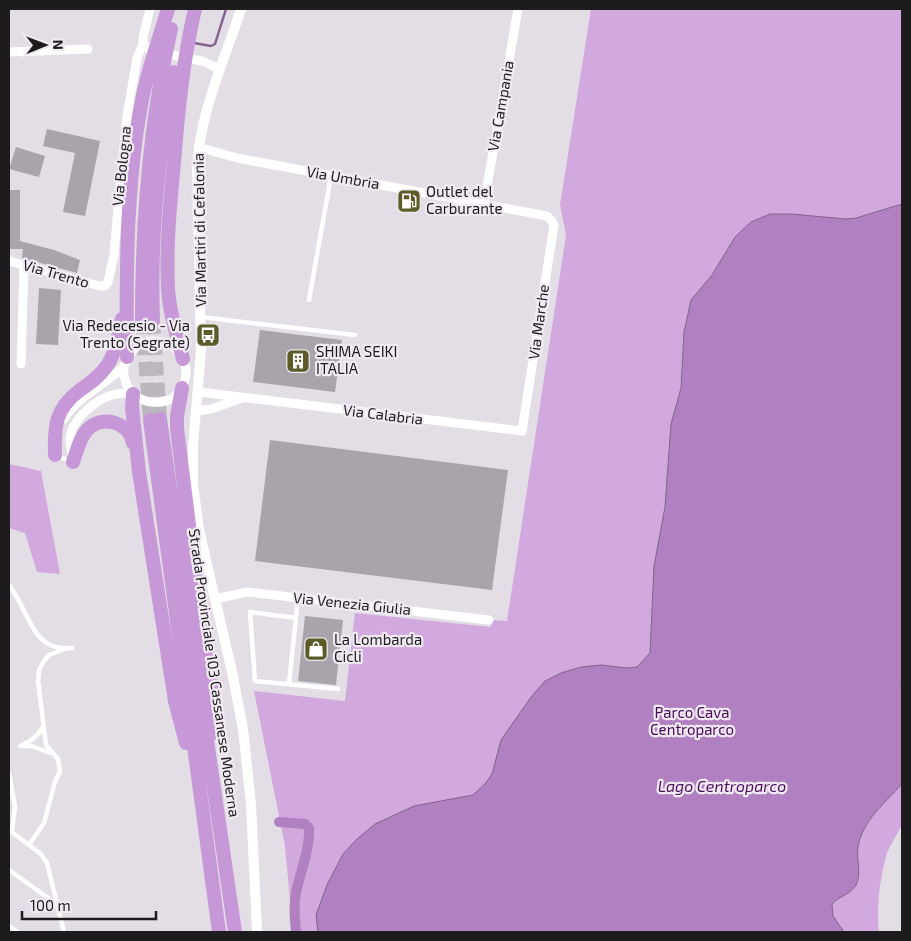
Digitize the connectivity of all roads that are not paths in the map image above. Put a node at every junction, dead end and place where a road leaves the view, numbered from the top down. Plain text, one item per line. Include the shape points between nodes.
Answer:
1 (150, 9) edge
2 (168, 9) edge
3 (176, 9) edge
4 (188, 9) edge
5 (195, 9) edge
6 (241, 9) edge
7 (518, 9) edge
8 (143, 44) junction
9 (88, 49) dead end
10 (9, 52) edge
11 (220, 69) junction
12 (198, 148) junction
13 (331, 176) junction
14 (484, 204) junction
15 (547, 216) joint
16 (9, 261) edge
17 (24, 265) junction
18 (103, 287) joint
19 (309, 300) dead end
20 (126, 304) junction
21 (201, 317) junction
22 (355, 335) dead end
23 (183, 358) junction
24 (126, 361) junction
25 (21, 364) dead end
26 (182, 388) junction
27 (198, 392) junction
28 (132, 393) junction
29 (244, 398) junction
30 (197, 411) junction
31 (523, 431) joint
32 (55, 455) junction
33 (73, 462) junction
34 (139, 472) junction
35 (9, 585) edge
36 (298, 598) junction
37 (215, 599) junction
38 (296, 618) junction
39 (489, 620) dead end
40 (289, 684) junction
41 (338, 689) dead end
42 (43, 727) junction
43 (54, 754) junction
44 (9, 773) edge
45 (215, 791) junction
46 (200, 793) junction
47 (10, 831) edge
48 (29, 845) junction
49 (9, 870) edge
50 (58, 906) junction
51 (9, 926) edge
52 (18, 932) edge
53 (64, 932) edge
54 (219, 932) edge
55 (234, 932) edge
56 (257, 932) edge

1 - 8 street, Via Bologna
2 - 20 highway via 142,99 128,228
3 - 4 highway via 162,73 144,214 148,320 157,192 168,105
5 - 23 highway via 180,88 169,222 168,288
6 - 11 street, Via Martiri di Cefalonia
7 - 14 street, Via Campania
8 - 11 street via 151,50
8 - 18 street, Via Bologna via 137,58 125,135 114,255 110,278
9 - 10 street
11 - 12 street, Via Martiri di Cefalonia
12 - 13 street, Via Umbria
12 - 21 street, Via Martiri di Cefalonia
13 - 14 street, Via Umbria
13 - 19 lane
14 - 15 street, Via Umbria
15 - 31 street, Via Marche via 554,225
16 - 17 street, Via Trento
17 - 18 street, Via Trento
17 - 25 street
20 - 24 highway
20 - 32 highway via 110,362 96,379 66,403 58,416
21 - 22 lane
21 - 27 street, Via Martiri di Cefalonia
23 - 24 street via 172,346 156,341 139,345
23 - 26 street via 186,372
24 - 28 street via 125,379
24 - 32 street via 67,414 59,430
26 - 28 street via 172,398 157,403 143,401
26 - 45 highway via 177,429 212,690
27 - 29 street, Via Calabria
27 - 30 street, Via Martiri di Cefalonia
28 - 33 street via 113,394 102,399 78,421 70,438
28 - 34 highway
29 - 30 street, Via Calabria
29 - 31 street, Via Calabria
30 - 37 street, Via Martiri di Cefalonia via 192,484
32 - 33 lane
33 - 34 highway via 89,428 101,422 112,422 125,428 132,437
34 - 46 highway via 175,701
35 - 42 lane via 41,639 52,646 70,648 48,655 39,670
36 - 37 street, Via Venezia Giulia via 247,592
36 - 38 lane
36 - 39 street, Via Venezia Giulia
37 - 56 street, Via Martiri di Cefalonia via 243,730 251,804
38 - 40 lane
38 - 40 lane via 250,612 255,681
40 - 41 lane
42 - 43 lane via 46,745
42 - 43 lane via 31,741 20,746 32,746
43 - 48 lane via 60,771 44,823
44 - 47 lane via 15,807
45 - 46 highway, Strada Provinciale 103 Cassanese Moderna via 155,420
45 - 55 highway, Strada Provinciale 103 Cassanese Moderna
46 - 54 highway, Strada Provinciale 103 Cassanese Moderna
47 - 48 lane
48 - 50 lane via 47,863
49 - 50 lane
50 - 53 lane
51 - 52 lane

